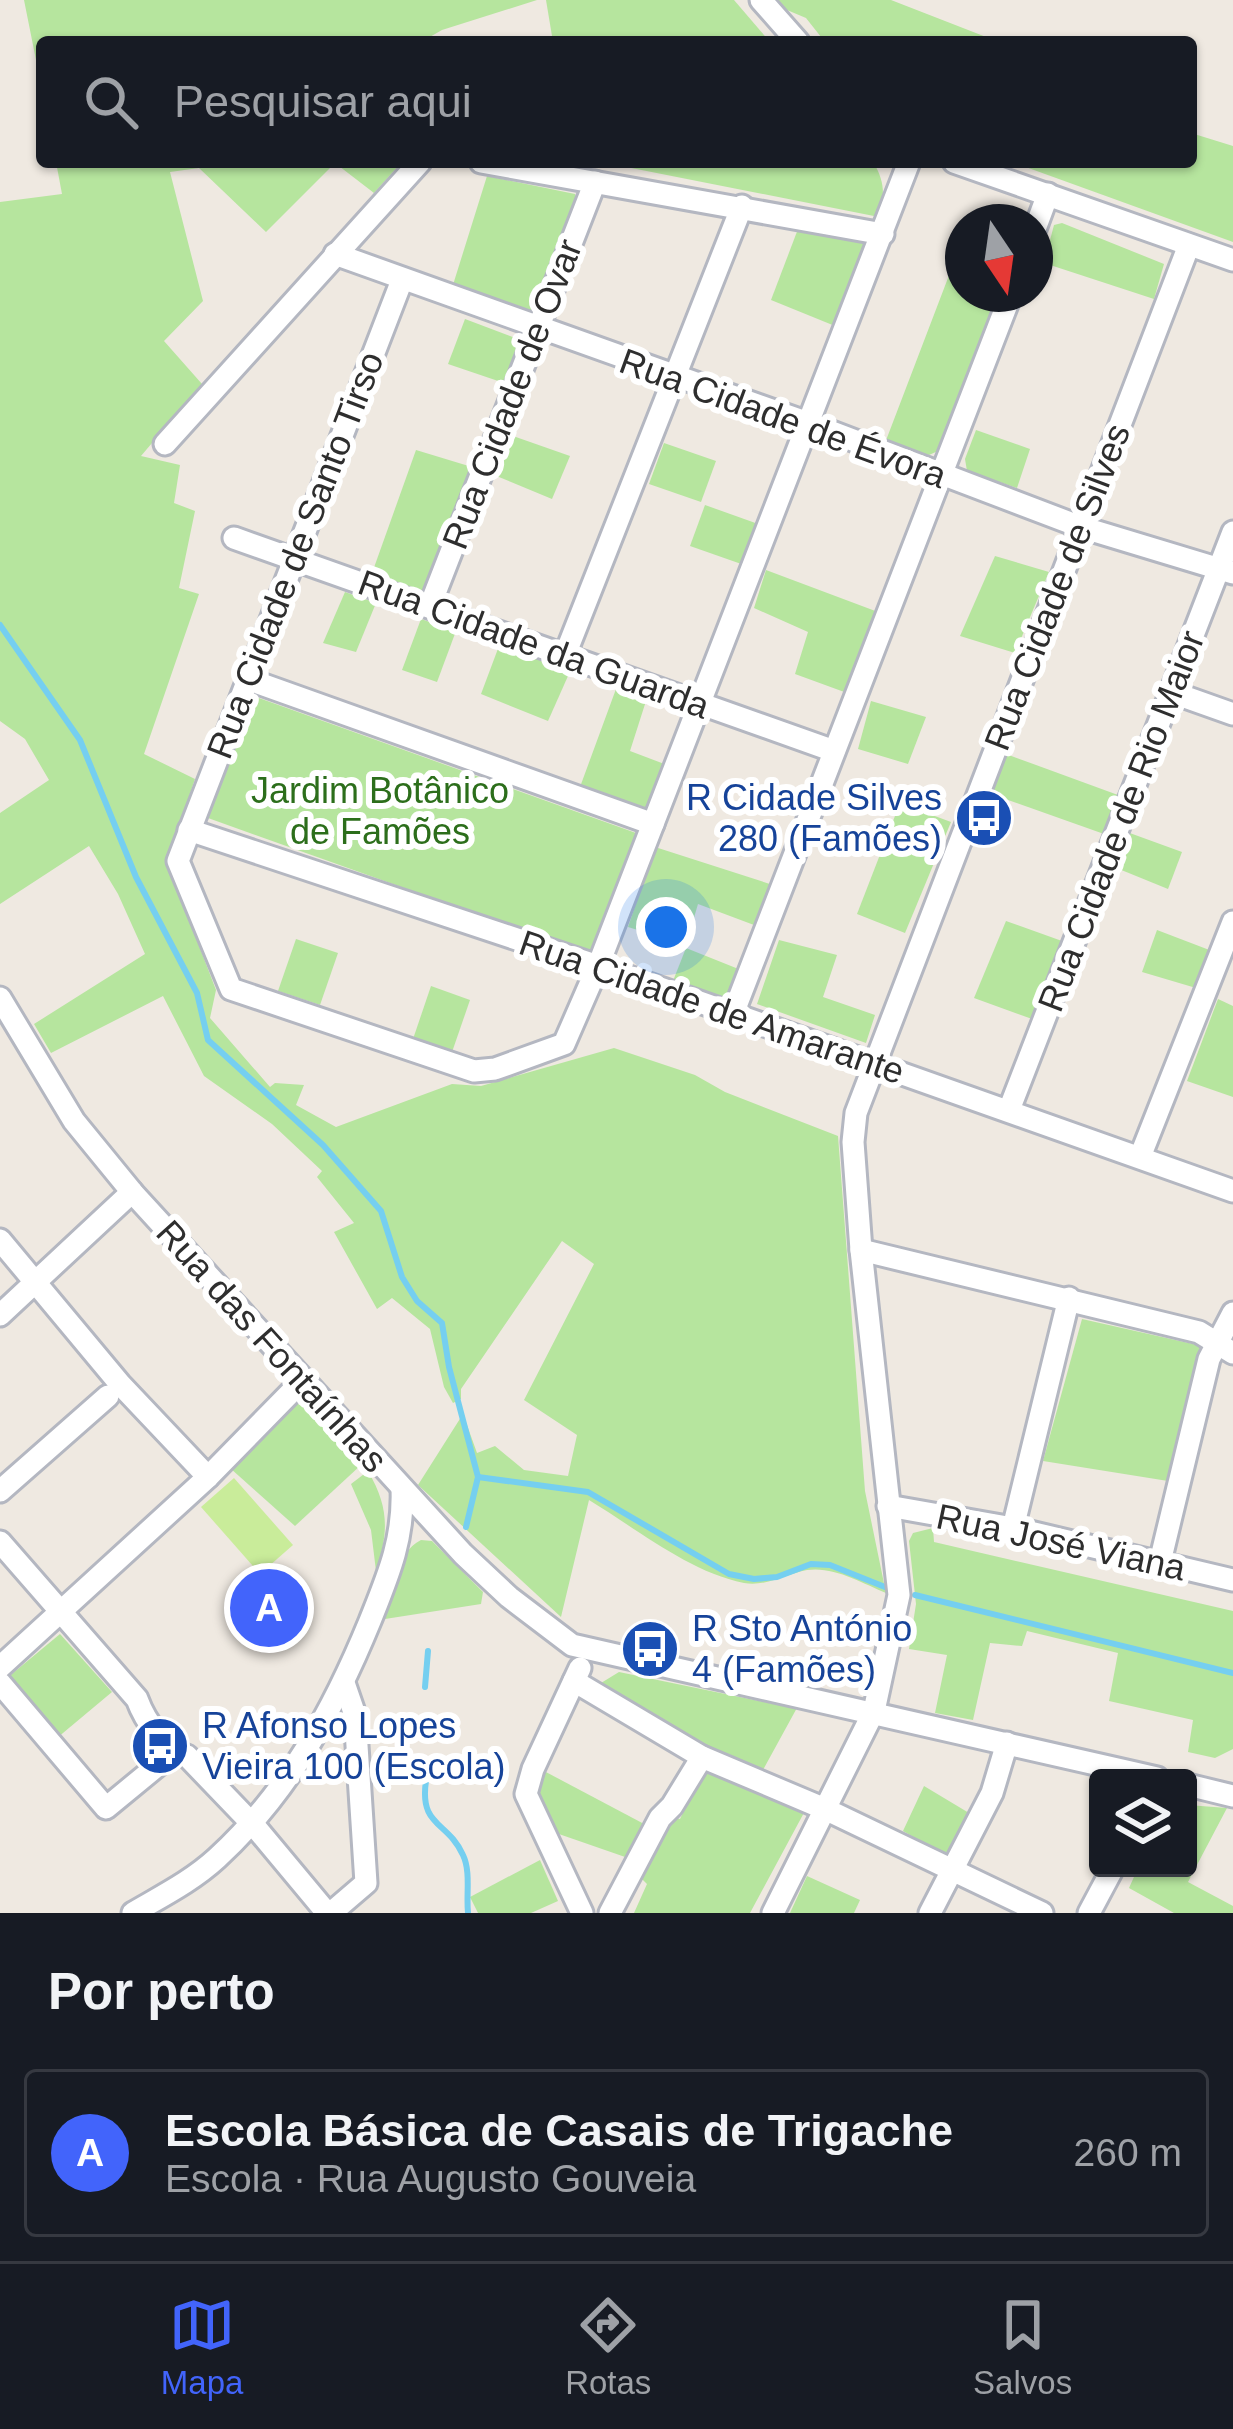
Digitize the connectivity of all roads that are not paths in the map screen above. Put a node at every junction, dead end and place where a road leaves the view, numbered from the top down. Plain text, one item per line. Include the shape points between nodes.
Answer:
1 (761, 0) edge
2 (793, 36) edge
3 (414, 168) edge
4 (515, 168) edge
5 (907, 168) edge
6 (972, 168) edge
7 (595, 182) junction
8 (1048, 194) junction
9 (1044, 204) edge
10 (742, 206) junction
11 (883, 234) junction
12 (1189, 244) junction
13 (335, 254) junction
14 (1233, 260) edge
15 (402, 280) junction
16 (1004, 312) edge
17 (538, 328) junction
18 (675, 376) junction
19 (808, 423) junction
20 (165, 444) dead end
21 (942, 477) junction
22 (1081, 527) junction
23 (1233, 532) edge
24 (234, 538) dead end
25 (294, 558) junction
26 (1226, 570) edge
27 (430, 606) junction
28 (565, 655) junction
29 (248, 679) junction
30 (1171, 692) junction
31 (700, 703) junction
32 (1233, 714) edge
33 (834, 751) junction
34 (653, 824) junction
35 (189, 830) junction
36 (1233, 922) edge
37 (598, 966) junction
38 (0, 998) edge
39 (733, 1015) junction
40 (874, 1064) junction
41 (1009, 1110) junction
42 (1140, 1157) junction
43 (1233, 1191) edge
44 (133, 1192) junction
45 (0, 1240) edge
46 (861, 1250) junction
47 (33, 1284) junction
48 (1069, 1298) junction
49 (1233, 1313) edge
50 (0, 1315) edge
51 (1226, 1349) edge
52 (302, 1381) junction
53 (108, 1396) dead end
54 (208, 1477) junction
55 (402, 1490) junction
56 (0, 1491) edge
57 (888, 1506) junction
58 (1013, 1528) junction
59 (441, 1529) junction
60 (0, 1542) edge
61 (398, 1552) junction
62 (1160, 1562) junction
63 (1233, 1580) edge
64 (62, 1614) junction
65 (589, 1652) junction
66 (0, 1667) edge
67 (574, 1681) junction
68 (0, 1683) edge
69 (344, 1683) junction
70 (874, 1711) junction
71 (1007, 1743) junction
72 (175, 1752) junction
73 (702, 1757) junction
74 (1118, 1769) edge
75 (1197, 1787) edge
76 (1233, 1796) edge
77 (825, 1809) junction
78 (248, 1824) junction
79 (952, 1870) junction
80 (1108, 1877) edge
81 (133, 1913) edge
82 (329, 1913) edge
83 (582, 1913) edge
84 (610, 1913) edge
85 (773, 1913) edge
86 (930, 1913) edge
87 (1042, 1913) edge
88 (1089, 1913) edge

1 - 2 street
3 - 13 street
4 - 7 street
5 - 11 street
6 - 8 street
7 - 10 street
7 - 17 street, Rua Cidade de Ovar
8 - 9 street
8 - 12 street
10 - 11 street
10 - 18 street
11 - 19 street
12 - 14 street
12 - 22 street, Rua Cidade de Silves
13 - 15 street, Rua Cidade de Évora
13 - 20 street
15 - 17 street, Rua Cidade de Évora
15 - 25 street, Rua Cidade de Santo Tirso
16 - 21 street
17 - 18 street, Rua Cidade de Évora
17 - 27 street, Rua Cidade de Ovar
18 - 19 street, Rua Cidade de Évora
18 - 28 street
19 - 21 street, Rua Cidade de Évora
19 - 31 street
21 - 22 street, Rua Cidade de Évora
21 - 33 street
22 - 26 street, Rua Cidade de Évora
22 - 40 street, Rua Cidade de Silves
23 - 26 street, Rua Cidade de Rio Maior
24 - 25 street, Rua Cidade da Guarda
25 - 27 street, Rua Cidade da Guarda
25 - 29 street, Rua Cidade de Santo Tirso
26 - 30 street, Rua Cidade de Rio Maior
27 - 28 street, Rua Cidade da Guarda
28 - 31 street, Rua Cidade da Guarda
29 - 34 street
29 - 35 street, Rua Cidade de Santo Tirso
30 - 32 street
30 - 41 street, Rua Cidade de Rio Maior
31 - 33 street, Rua Cidade da Guarda
31 - 34 street
33 - 39 street
34 - 37 street
35 - 37 street, Rua Cidade de Amarante
35 - 37 street via 178,861 231,989 474,1071 564,1044
36 - 42 street
37 - 39 street, Rua Cidade de Amarante
38 - 44 street, Rua das Fontaínhas via 74,1121
39 - 40 street, Rua Cidade de Amarante
40 - 41 street, Rua Cidade de Amarante
40 - 46 street, Rua Cidade de Silves via 856,1113
41 - 42 street, Rua Cidade de Amarante
42 - 43 street, Rua Cidade de Amarante
44 - 47 street
44 - 52 street, Rua das Fontaínhas
45 - 47 street
46 - 48 street
46 - 57 street, Rua Cidade de Silves
47 - 50 street
47 - 54 street
48 - 51 street via 1199,1332
48 - 58 street
49 - 51 street
51 - 62 street via 1209,1360
52 - 54 street
52 - 55 street, Rua das Fontaínhas
53 - 56 street
54 - 64 street
55 - 59 street, Rua das Fontaínhas
55 - 61 street
57 - 58 street, Rua José Viana
57 - 70 street, Rua Cidade de Silves via 899,1594
58 - 62 street, Rua José Viana
59 - 61 street via 418,1532
59 - 65 street, Rua das Fontaínhas via 509,1597
60 - 64 street
61 - 69 street
62 - 63 street, Rua José Viana
64 - 66 street
64 - 72 street
65 - 67 street
65 - 70 street
67 - 73 street
67 - 83 street via 526,1794
68 - 72 street via 106,1808
69 - 78 street via 314,1741
69 - 82 street via 355,1715 365,1882
70 - 71 street
70 - 77 street, Rua Cidade de Silves
71 - 74 street
71 - 79 street via 992,1793
72 - 78 street
73 - 77 street
73 - 84 street
75 - 76 street
77 - 79 street
77 - 85 street, Rua Cidade de Silves
78 - 81 street via 191,1879
78 - 82 street
79 - 86 street
79 - 87 street
80 - 88 street

